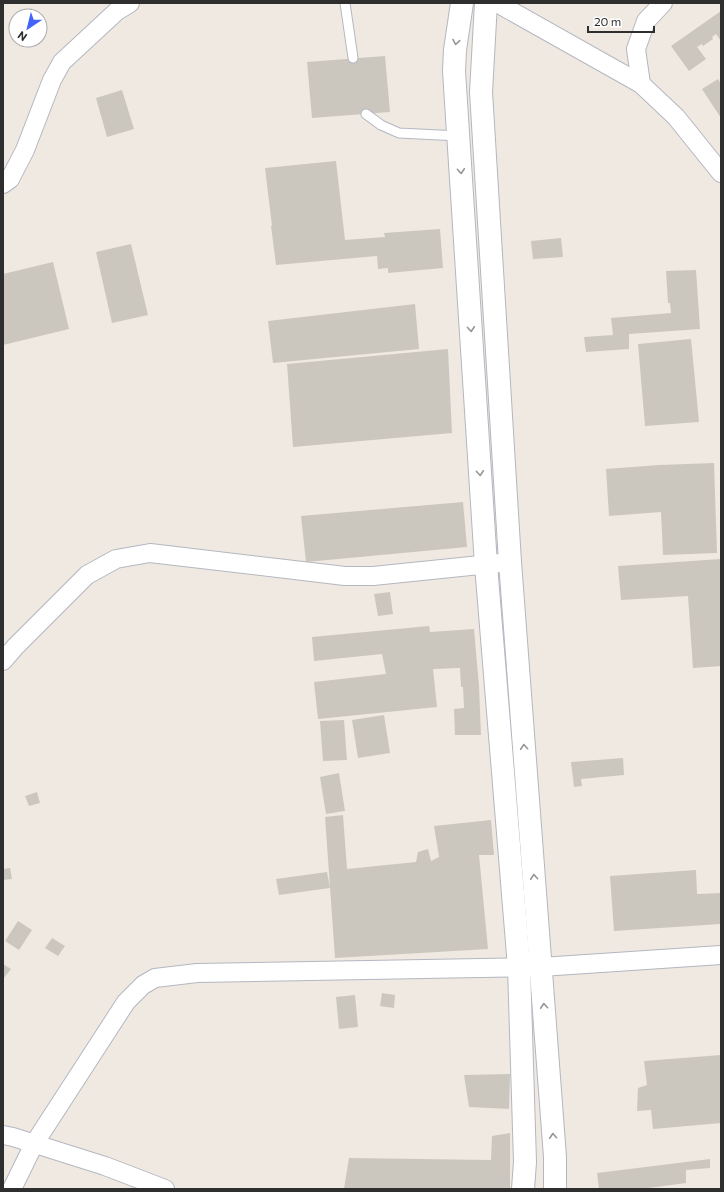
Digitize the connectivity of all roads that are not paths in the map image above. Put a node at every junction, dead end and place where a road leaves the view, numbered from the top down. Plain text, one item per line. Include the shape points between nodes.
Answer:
1 (130, 3) edge
2 (345, 3) edge
3 (462, 3) edge
4 (486, 3) edge
5 (497, 3) edge
6 (663, 3) edge
7 (353, 58) dead end
8 (641, 84) junction
9 (366, 114) dead end
10 (459, 136) junction
11 (721, 173) edge
12 (3, 184) edge
13 (494, 300) junction
14 (470, 303) junction
15 (503, 445) junction
16 (478, 446) junction
17 (510, 562) junction
18 (486, 565) junction
19 (3, 661) edge
20 (721, 955) edge
21 (541, 966) junction
22 (519, 967) junction
23 (3, 1135) edge
24 (34, 1144) junction
25 (555, 1157) junction
26 (525, 1162) junction
27 (12, 1189) edge
28 (165, 1189) edge
29 (523, 1189) edge
30 (555, 1189) edge

1 - 12 street via 62,62 52,80 25,150 10,179
2 - 7 lane
3 -> 10 street via 454,71
4 - 13 street via 481,92
5 - 8 street
6 - 8 street via 646,21 636,49
8 - 11 street via 676,117
9 - 10 lane via 381,125 400,133
10 -> 14 street
13 - 14 street
13 - 15 street
14 -> 16 street
15 - 16 street
15 - 17 street
16 -> 18 street
17 - 18 street
21 -> 17 street
18 - 19 street via 373,576 345,576 150,553 116,559 87,575
18 - 22 street
20 - 21 street
21 - 22 street
25 -> 21 street
22 - 24 street via 197,973 155,978 143,985 126,1002
22 - 26 street
23 - 24 street
24 - 27 street
24 - 28 street via 105,1166
25 - 26 street
25 - 30 street
26 - 29 street

